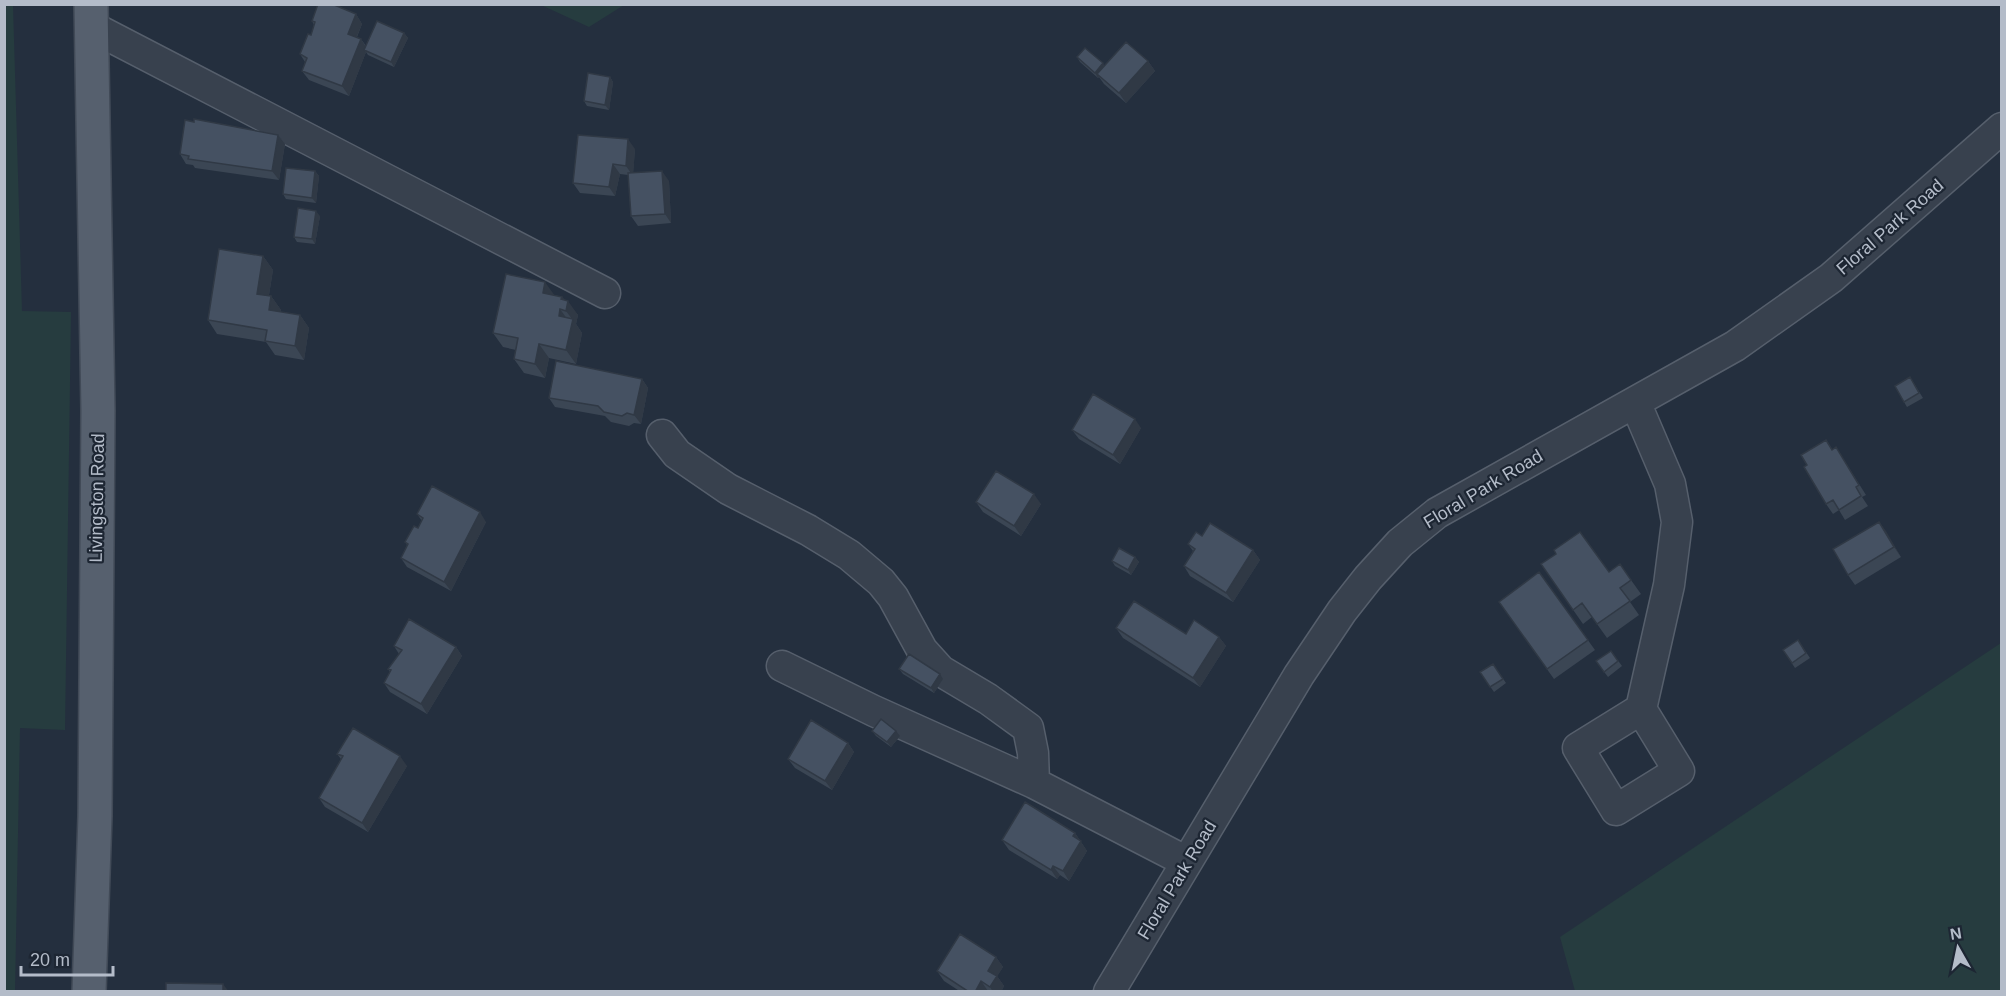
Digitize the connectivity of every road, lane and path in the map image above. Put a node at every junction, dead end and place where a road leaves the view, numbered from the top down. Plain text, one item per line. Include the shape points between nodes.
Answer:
1 (91, 16) edge
2 (2001, 128) edge
3 (605, 294) dead end
4 (1635, 402) junction
5 (662, 435) dead end
6 (782, 666) dead end
7 (1641, 710) dead end
8 (1034, 783) junction
9 (1187, 862) junction
10 (89, 992) edge
11 (1109, 992) edge

1 - 3 street
1 - 10 main road, Livingston Road via 98,411 95,816
2 - 4 street, Floral Park Road via 1831,278 1735,346
4 - 7 street via 1670,484 1677,522 1669,585
4 - 9 street, Floral Park Road via 1437,513 1400,543 1342,611 1299,675
5 - 8 street via 677,454 728,489 808,530 849,555 881,582 922,650 941,671 1029,728
6 - 8 street
8 - 9 street
9 - 11 street, Floral Park Road

